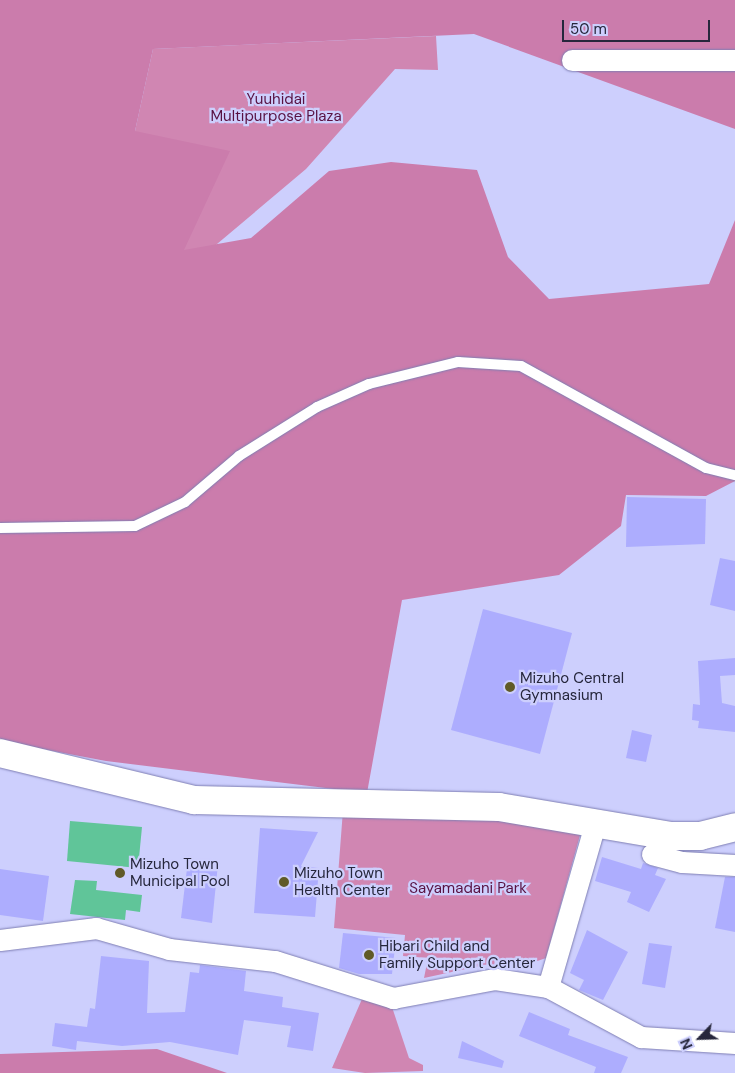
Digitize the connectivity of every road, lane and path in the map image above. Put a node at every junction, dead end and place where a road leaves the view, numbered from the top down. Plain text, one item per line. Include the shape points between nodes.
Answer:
1 (572, 60) dead end
2 (735, 60) edge
3 (735, 474) edge
4 (0, 528) edge
5 (0, 752) edge
6 (595, 824) junction
7 (735, 827) edge
8 (652, 854) dead end
9 (735, 865) edge
10 (0, 940) edge
11 (548, 987) junction
12 (735, 1043) edge

1 - 2 street
3 - 4 lane via 706,468 521,366 458,362 369,384 317,407 239,456 185,502 135,526
5 - 6 street via 194,800 499,806
6 - 7 street via 670,836 700,836
6 - 11 street
8 - 9 street via 682,862
10 - 11 street via 96,928 169,949 276,960 393,998 495,979
11 - 12 street via 641,1037

